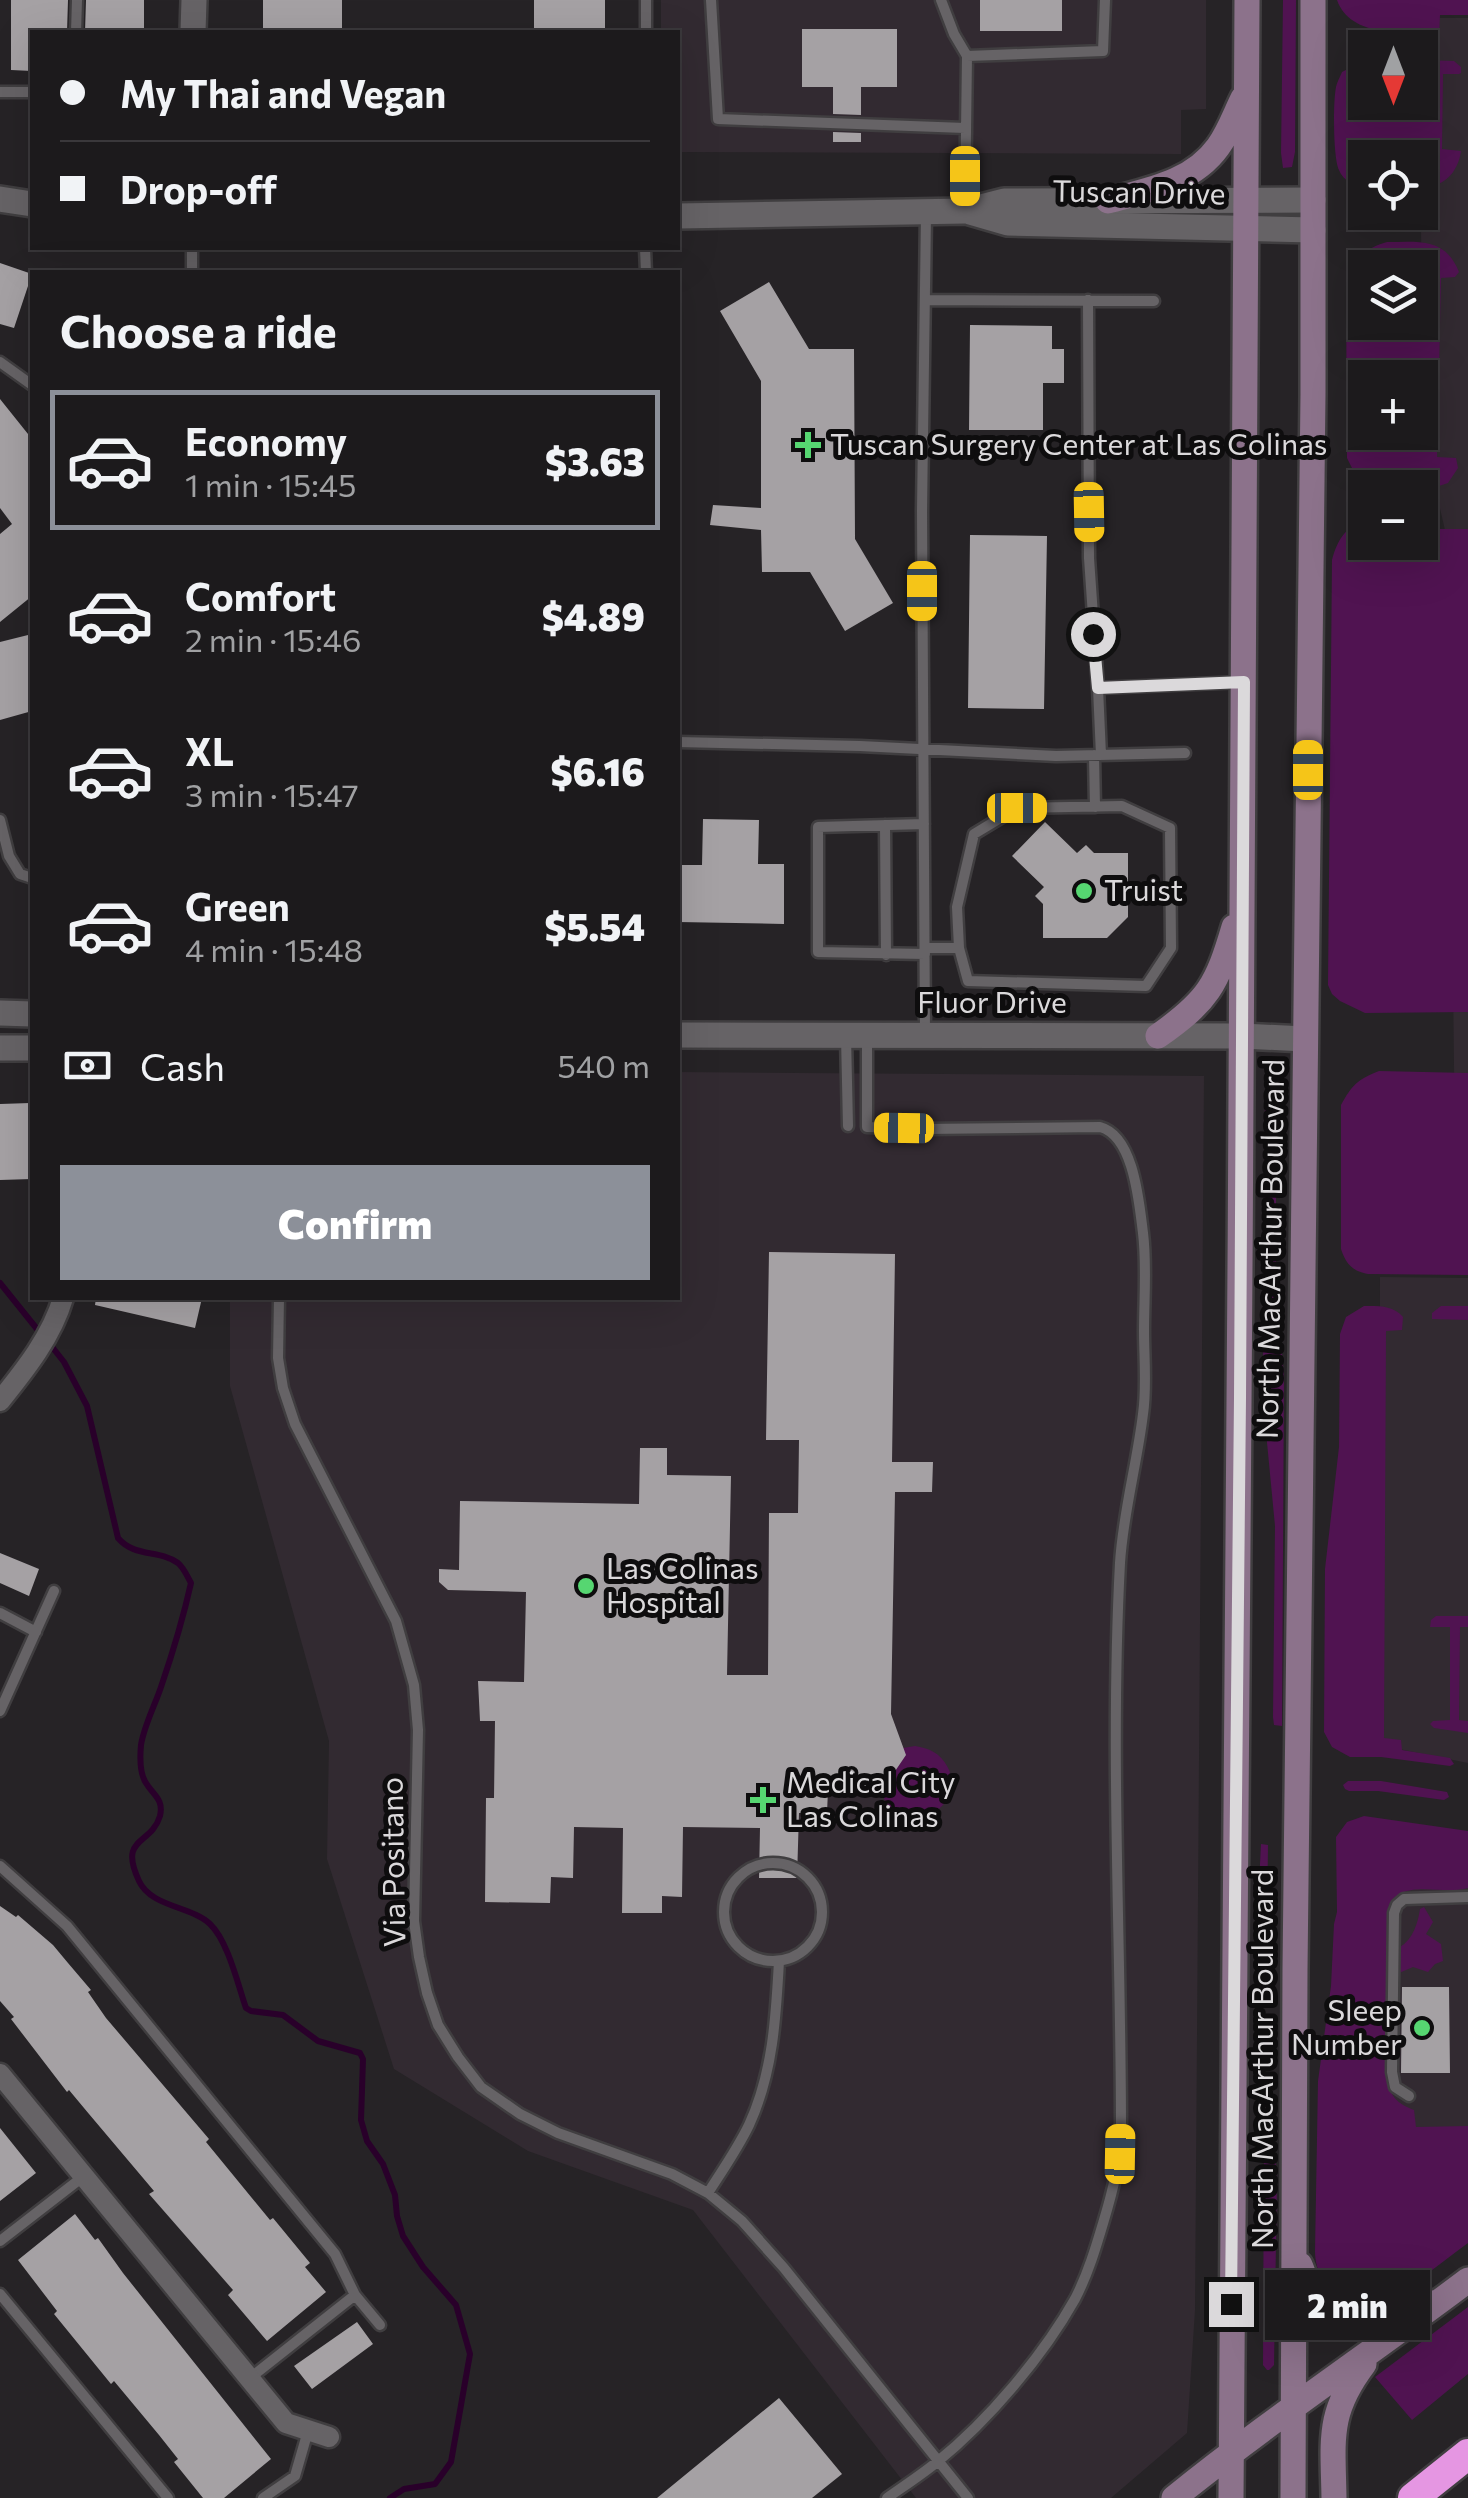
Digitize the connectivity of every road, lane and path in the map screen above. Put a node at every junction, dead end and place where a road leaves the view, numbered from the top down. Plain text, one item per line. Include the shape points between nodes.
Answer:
1 (77, 0) edge
2 (194, 0) edge
3 (646, 0) edge
4 (711, 0) edge
5 (940, 0) edge
6 (1105, 0) edge
7 (1247, 0) edge
8 (1313, 0) edge
9 (76, 30) edge
10 (193, 30) edge
11 (646, 30) edge
12 (967, 56) junction
13 (1247, 89) junction
14 (0, 92) edge
15 (30, 92) edge
16 (965, 128) junction
17 (0, 199) edge
18 (1247, 200) junction
19 (1313, 200) junction
20 (1108, 201) junction
21 (30, 204) edge
22 (965, 211) junction
23 (926, 212) junction
24 (680, 216) edge
25 (1246, 228) junction
26 (1313, 230) junction
27 (925, 300) junction
28 (1088, 300) junction
29 (1154, 300) dead end
30 (0, 362) edge
31 (30, 384) edge
32 (1244, 682) junction
33 (1098, 688) junction
34 (680, 742) edge
35 (923, 750) junction
36 (1185, 754) dead end
37 (1098, 755) junction
38 (1095, 807) junction
39 (0, 820) edge
40 (924, 824) junction
41 (885, 825) junction
42 (30, 877) edge
43 (1242, 898) junction
44 (959, 948) junction
45 (925, 951) junction
46 (886, 955) junction
47 (0, 1013) edge
48 (30, 1014) edge
49 (680, 1036) edge
50 (856, 1036) junction
51 (925, 1036) junction
52 (1158, 1036) junction
53 (1242, 1036) junction
54 (1306, 1040) junction
55 (0, 1048) edge
56 (30, 1048) edge
57 (848, 1126) dead end
58 (61, 1300) edge
59 (278, 1300) edge
60 (0, 1402) edge
61 (54, 1591) dead end
62 (0, 1614) edge
63 (36, 1632) junction
64 (0, 1711) edge
65 (0, 1866) edge
66 (1468, 1897) edge
67 (779, 1961) junction
68 (0, 2074) edge
69 (1409, 2096) dead end
70 (85, 2176) junction
71 (708, 2193) junction
72 (0, 2241) edge
73 (1294, 2250) junction
74 (1458, 2288) edge
75 (0, 2294) edge
76 (355, 2295) junction
77 (380, 2326) dead end
78 (1373, 2352) junction
79 (250, 2378) junction
80 (1294, 2406) junction
81 (308, 2430) junction
82 (329, 2437) dead end
83 (1230, 2452) junction
84 (1468, 2454) edge
85 (938, 2462) junction
86 (1294, 2495) edge
87 (168, 2498) edge
88 (263, 2498) edge
89 (887, 2498) edge
90 (968, 2498) edge
91 (1174, 2498) edge
92 (1230, 2498) edge
93 (1334, 2498) edge
94 (1413, 2498) edge

1 - 9 lane
2 - 10 street
3 - 11 lane
4 - 16 lane via 718,119
5 - 12 lane
6 - 12 lane via 1103,51
7 - 13 main road, North MacArthur Boulevard
8 - 19 main road, North MacArthur Boulevard
12 - 16 lane
13 - 18 main road, North MacArthur Boulevard
13 - 20 main road via 1217,148 1196,170
14 - 15 lane
16 - 22 lane
17 - 21 street
18 - 19 street, Tuscan Drive
18 - 20 street, Tuscan Drive
18 - 25 main road, North MacArthur Boulevard
19 - 26 main road, North MacArthur Boulevard
20 - 22 street, Tuscan Drive via 1004,202
22 - 23 street, Tuscan Drive
22 - 25 street, Tuscan Drive via 1008,223
23 - 24 street, Tuscan Drive
23 - 27 lane
25 - 26 street, Tuscan Drive
25 - 32 main road, North MacArthur Boulevard
26 - 54 main road, North MacArthur Boulevard
27 - 28 lane
27 - 35 lane
28 - 29 lane
28 - 33 lane
30 - 31 lane
32 - 33 lane
32 - 43 main road, North MacArthur Boulevard
33 - 37 lane
34 - 35 lane
35 - 37 lane
35 - 40 lane
36 - 37 lane
37 - 38 lane
38 - 44 lane via 1017,808 974,834 957,907
38 - 44 lane via 1122,806 1170,828 1171,948 1146,986 968,981
39 - 42 lane via 9,856
40 - 41 lane
40 - 45 lane
41 - 46 lane
41 - 46 lane via 818,827 818,952
43 - 52 main road via 1208,993
43 - 53 main road, North MacArthur Boulevard
44 - 45 lane
45 - 46 lane
45 - 51 lane
47 - 48 street
49 - 50 street, Fluor Drive
50 - 51 street, Fluor Drive
50 - 57 lane
50 - 85 lane via 867,1127 1112,1130 1132,1169 1144,1236 1144,1408 1124,1521 1118,1606 1120,2154 1076,2298 1037,2358
51 - 52 street, Fluor Drive
52 - 53 street, Fluor Drive
53 - 54 street, Fluor Drive
53 - 83 main road, North MacArthur Boulevard
54 - 73 main road, North MacArthur Boulevard
55 - 56 street
58 - 60 street
59 - 71 lane, Via Positano via 278,1358 295,1424 396,1621 414,1686 414,1921 438,2025 481,2087 520,2114
61 - 63 lane
62 - 63 lane
63 - 64 lane
65 - 76 lane via 68,1926 336,2254
66 - 69 lane via 1404,1899 1394,1914 1392,2072 1395,2087
67 - 67 lane via 808,1948 822,1904 817,1889 794,1867 762,1864 746,1870 726,1896 726,1929 747,1954
67 - 71 lane via 774,2043 762,2090
68 - 70 street
70 - 72 lane
70 - 79 street
71 - 85 lane, Via Positano via 772,2254
73 - 74 main road via 1313,2296 1344,2320
73 - 80 main road, North MacArthur Boulevard
74 - 78 main road
75 - 87 lane
76 - 77 lane
76 - 79 lane
78 - 80 main road
78 - 93 main road via 1336,2414
79 - 81 street via 286,2423
80 - 83 main road
80 - 86 main road, North MacArthur Boulevard
81 - 82 street
81 - 88 lane via 295,2476
83 - 91 main road
83 - 92 main road, North MacArthur Boulevard
84 - 94 highway
85 - 89 lane
85 - 90 lane, Via Positano

